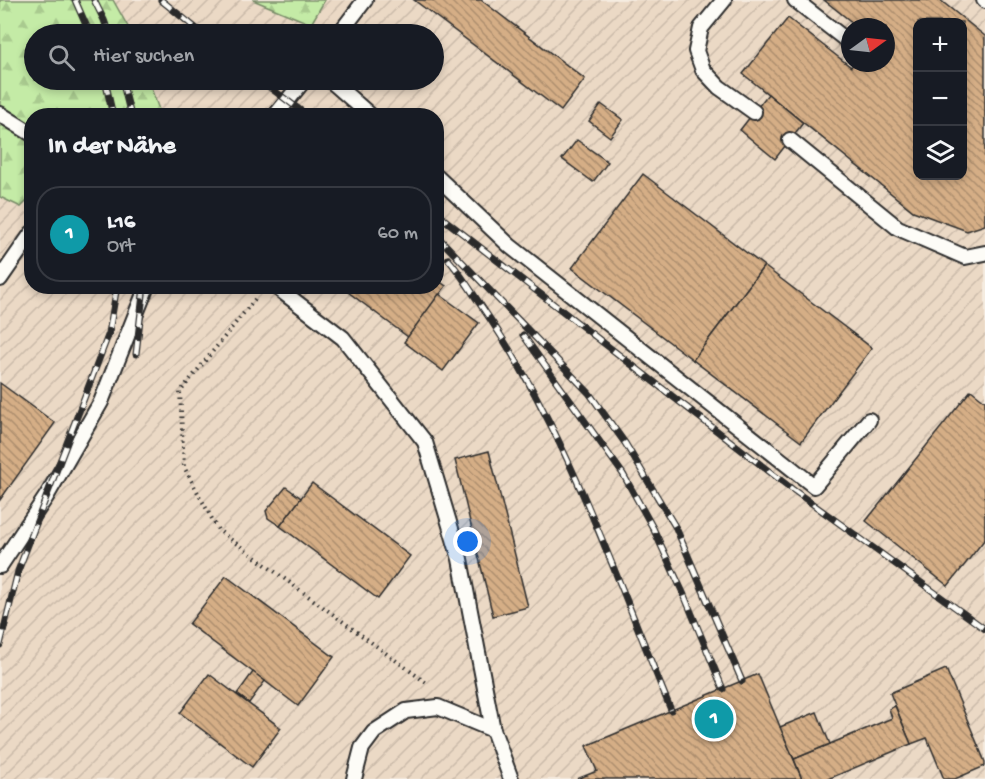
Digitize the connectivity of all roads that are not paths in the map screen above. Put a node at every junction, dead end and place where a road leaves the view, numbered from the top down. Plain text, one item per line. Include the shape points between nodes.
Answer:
1 (365, 0) edge
2 (724, 0) edge
3 (795, 0) edge
4 (347, 24) edge
5 (841, 36) edge
6 (296, 90) edge
7 (341, 90) edge
8 (281, 108) edge
9 (362, 108) edge
10 (754, 112) dead end
11 (0, 114) edge
12 (24, 129) edge
13 (790, 140) dead end
14 (444, 184) edge
15 (24, 244) edge
16 (985, 254) edge
17 (0, 279) edge
18 (144, 294) edge
19 (285, 294) edge
20 (869, 420) dead end
21 (0, 566) edge
22 (493, 730) junction
23 (354, 779) edge
24 (511, 779) edge

1 - 4 lane
2 - 10 lane via 701,28 696,51 703,70 719,87
3 - 5 lane
6 - 8 lane
7 - 9 lane
11 - 12 lane
13 - 16 lane via 898,228 965,257
14 - 20 lane via 510,246 814,486
15 - 17 lane
18 - 21 lane via 100,402 46,497
19 - 22 lane via 343,338 425,442 460,559
22 - 23 lane via 438,707 406,711 374,732 362,748
22 - 24 lane

